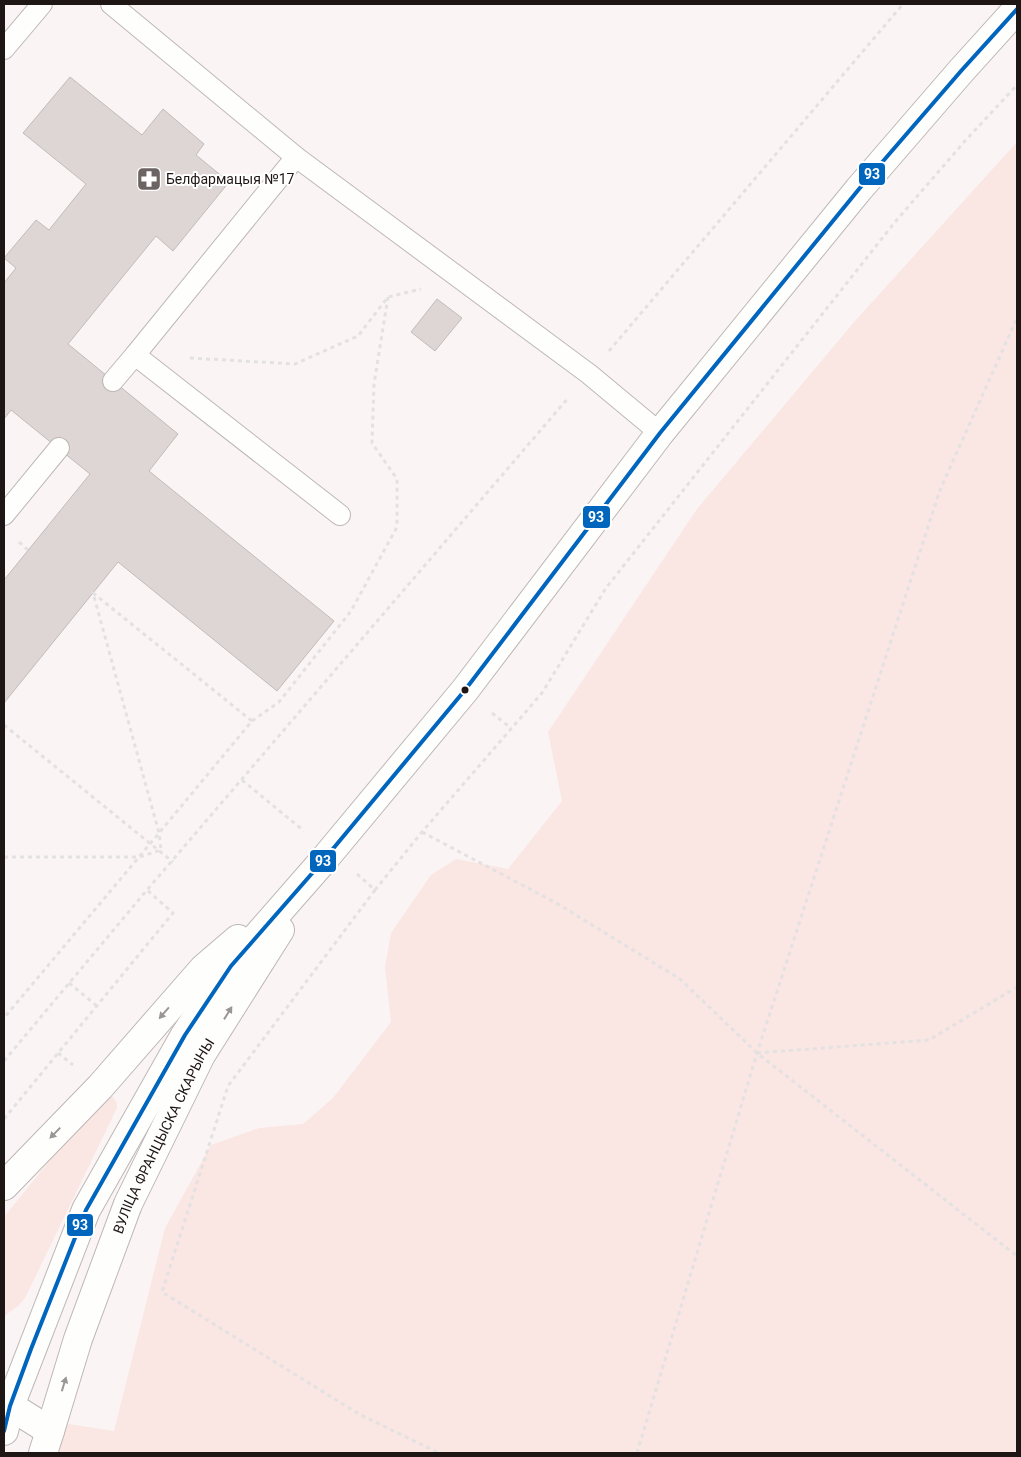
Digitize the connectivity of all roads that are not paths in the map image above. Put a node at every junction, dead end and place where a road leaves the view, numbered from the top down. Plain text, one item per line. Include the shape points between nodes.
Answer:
1 (42, 4) edge
2 (111, 4) edge
3 (1017, 9) edge
4 (4, 49) edge
5 (296, 157) junction
6 (135, 355) junction
7 (113, 381) dead end
8 (660, 433) junction
9 (59, 448) dead end
10 (340, 515) dead end
11 (4, 516) edge
12 (322, 862) junction
13 (302, 884) junction
14 (4, 1186) edge
15 (6, 1413) edge
16 (46, 1442) edge

1 - 4 lane
2 - 5 lane
3 - 8 main road, ВУЛІЦА ФРАНЦЫСКА СКАРЫНЫ via 859,189
5 - 6 lane
5 - 8 lane via 590,374
6 - 7 lane
6 - 10 lane
8 - 12 main road, ВУЛІЦА ФРАНЦЫСКА СКАРЫНЫ via 465,690
9 - 11 lane
12 - 13 main road, ВУЛІЦА ФРАНЦЫСКА СКАРЫНЫ
16 -> 12 main road, ВУЛІЦА ФРАНЦЫСКА СКАРЫНЫ via 78,1340 128,1204 201,1055
13 -> 14 main road via 203,968 100,1087
13 - 15 main road, ВУЛІЦА ФРАНЦЫСКА СКАРЫНЫ via 230,966 185,1036 91,1202
15 - 16 main road

